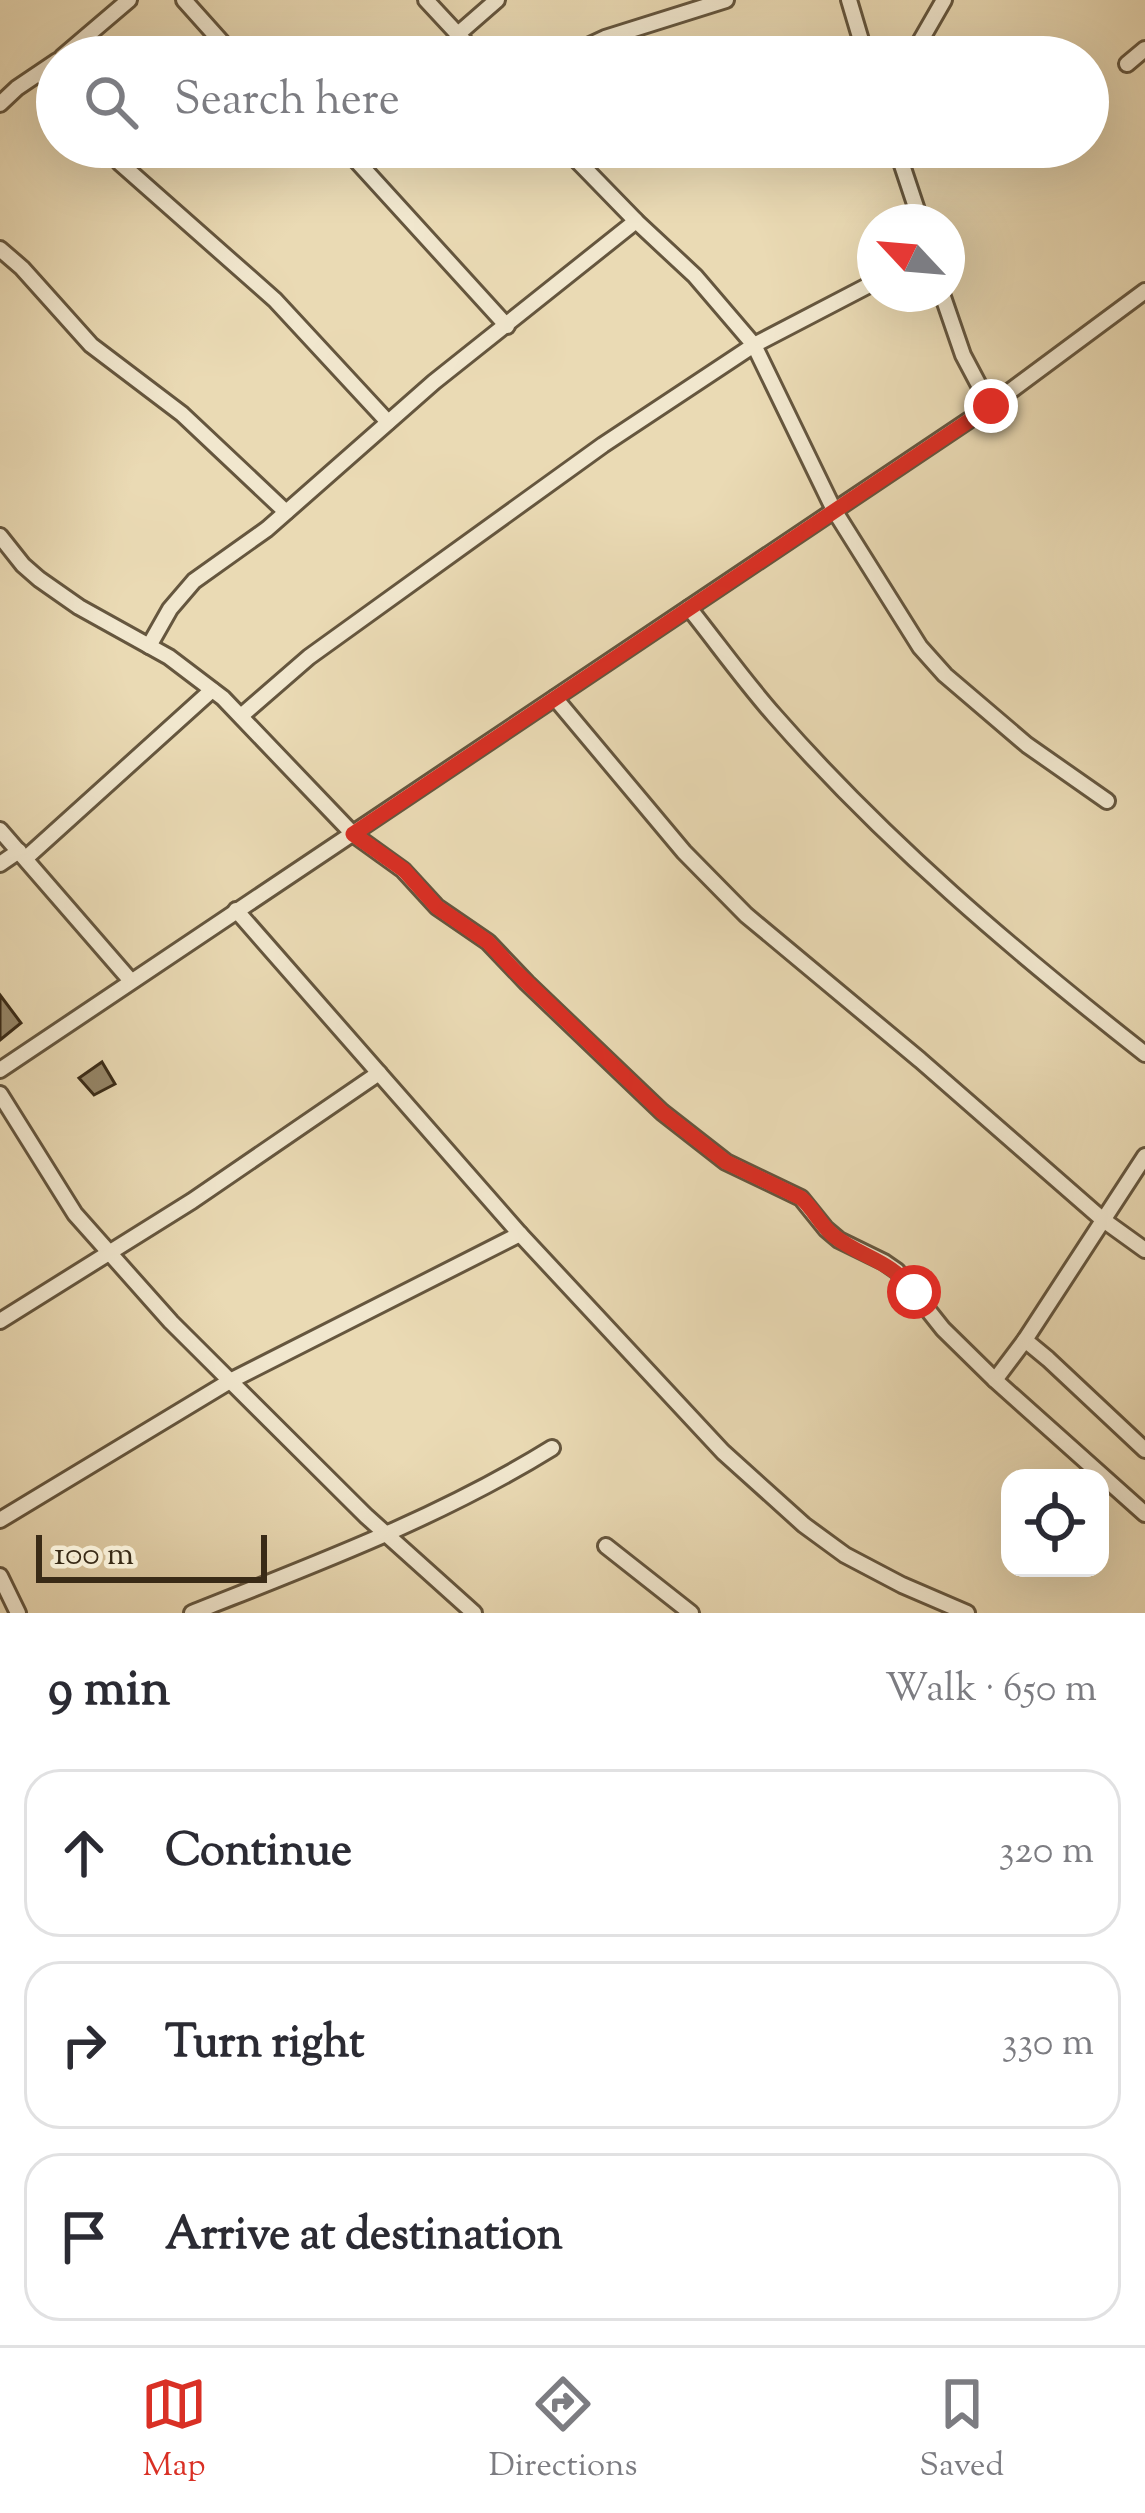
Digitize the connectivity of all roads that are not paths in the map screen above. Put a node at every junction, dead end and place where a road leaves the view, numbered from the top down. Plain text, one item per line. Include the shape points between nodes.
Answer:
1 (129, 0) edge
2 (184, 0) edge
3 (426, 0) edge
4 (497, 0) edge
5 (726, 0) edge
6 (849, 0) edge
7 (944, 0) edge
8 (458, 34) joint
9 (87, 36) edge
10 (216, 36) edge
11 (610, 36) edge
12 (860, 36) edge
13 (923, 36) edge
14 (1145, 49) edge
15 (1127, 64) dead end
16 (36, 76) edge
17 (0, 104) edge
18 (126, 168) edge
19 (363, 168) edge
20 (584, 168) edge
21 (903, 168) edge
22 (915, 204) edge
23 (636, 221) junction
24 (0, 249) edge
25 (857, 291) edge
26 (1145, 291) edge
27 (948, 312) edge
28 (507, 326) junction
29 (754, 345) junction
30 (991, 406) junction
31 (388, 422) junction
32 (834, 510) junction
33 (286, 512) junction
34 (0, 536) edge
35 (689, 608) junction
36 (149, 646) junction
37 (212, 690) junction
38 (555, 698) junction
39 (241, 716) junction
40 (1107, 801) dead end
41 (0, 830) edge
42 (353, 834) junction
43 (22, 854) junction
44 (0, 864) edge
45 (236, 910) junction
46 (131, 981) junction
47 (1145, 1054) edge
48 (0, 1070) edge
49 (379, 1073) junction
50 (0, 1094) edge
51 (1145, 1156) edge
52 (1102, 1219) junction
53 (520, 1234) junction
54 (1145, 1250) edge
55 (108, 1252) junction
56 (0, 1321) edge
57 (1024, 1340) junction
58 (995, 1380) junction
59 (230, 1381) junction
60 (552, 1448) dead end
61 (1145, 1450) edge
62 (1145, 1514) edge
63 (0, 1520) edge
64 (386, 1534) junction
65 (606, 1546) dead end
66 (0, 1576) edge
67 (934, 1606) edge
68 (18, 1613) edge
69 (192, 1613) edge
70 (474, 1613) edge
71 (691, 1613) edge
72 (967, 1613) edge

1 - 9 street
2 - 10 street
3 - 8 street
4 - 8 street
5 - 11 street
6 - 12 street
7 - 13 street
14 - 15 street
16 - 17 street
18 - 31 street via 275,300
19 - 28 street
20 - 23 street
21 - 22 street
23 - 28 street
23 - 29 street
24 - 33 street via 92,345 182,414
25 - 29 street
26 - 30 street
27 - 30 street
28 - 31 street
29 - 32 street
29 - 39 street via 309,657
30 - 32 street
31 - 33 street
32 - 35 street
32 - 40 street via 946,675
33 - 36 street via 181,594
34 - 36 street via 39,579
35 - 38 street
35 - 47 street via 773,715 877,823 973,914
36 - 37 street
37 - 39 street
37 - 43 street
38 - 42 street
38 - 52 street via 746,915
39 - 42 street
41 - 43 street
42 - 45 street
42 - 58 street via 488,942 662,1112 726,1162 801,1198 839,1240 897,1271
43 - 44 street
43 - 46 street
45 - 46 street
45 - 49 street
46 - 48 street
49 - 53 street
49 - 55 street
50 - 55 street
51 - 52 street
52 - 54 street
52 - 57 street
53 - 59 street
53 - 67 street via 723,1452 804,1526
55 - 56 street
55 - 59 street
57 - 58 street
57 - 61 street
58 - 62 street
59 - 63 street
59 - 64 street
60 - 64 street
64 - 69 street
64 - 70 street
65 - 71 street
66 - 68 street
67 - 72 street

